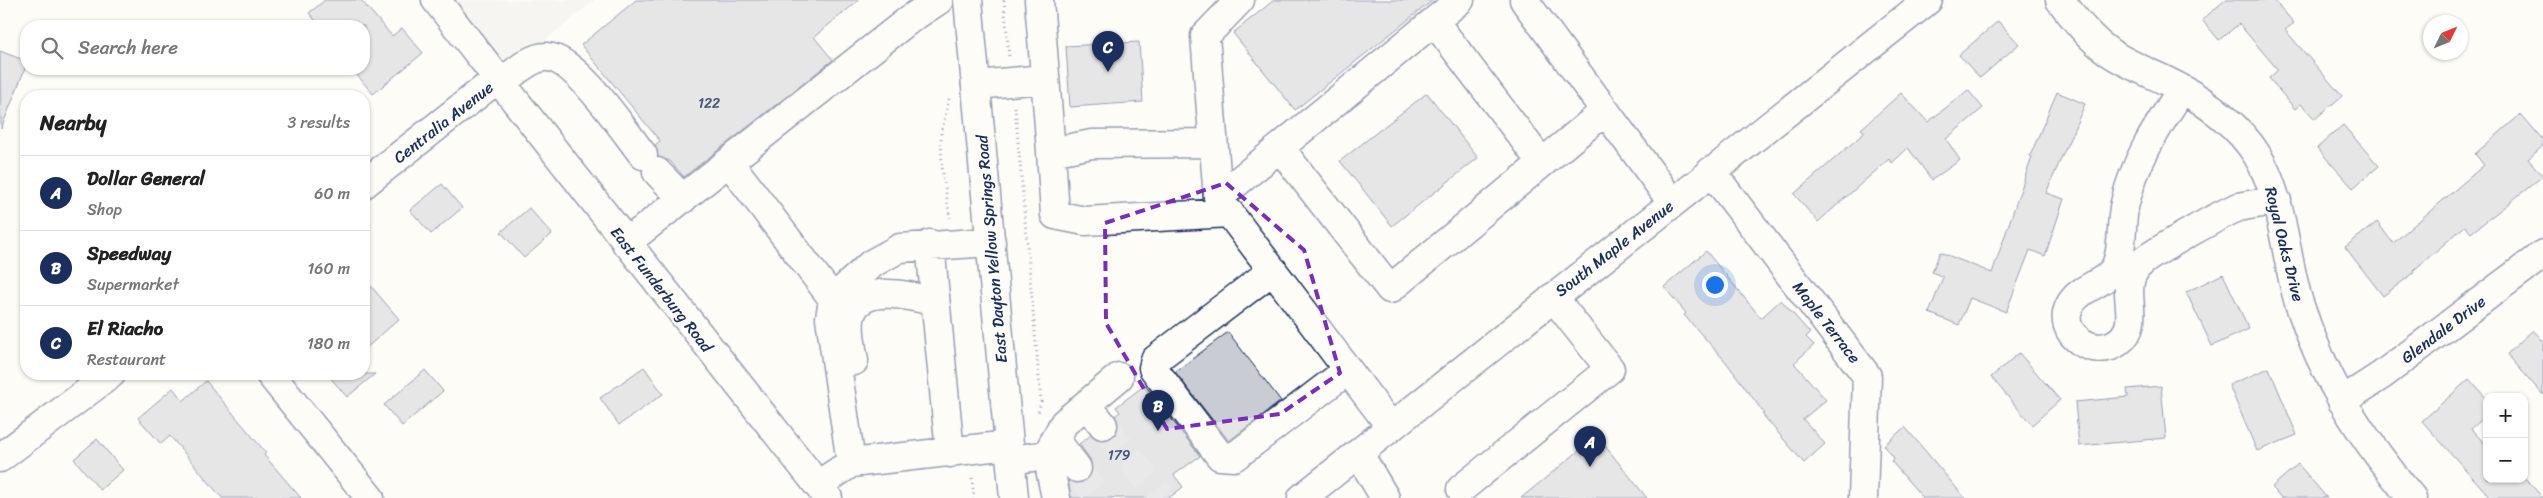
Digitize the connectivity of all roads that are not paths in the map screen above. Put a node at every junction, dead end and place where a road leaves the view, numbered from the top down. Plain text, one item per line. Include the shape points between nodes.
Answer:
1 (436, 0) edge
2 (939, 0) edge
3 (968, 0) edge
4 (1040, 0) edge
5 (1240, 0) edge
6 (1460, 0) edge
7 (1524, 0) edge
8 (1928, 0) edge
9 (2060, 0) edge
10 (1434, 21) junction
11 (1044, 79) junction
12 (499, 81) junction
13 (976, 84) junction
14 (2182, 89) junction
15 (1605, 110) junction
16 (1213, 142) junction
17 (1280, 148) junction
18 (1052, 152) junction
19 (729, 162) junction
20 (1542, 163) junction
21 (1711, 171) junction
22 (370, 179) edge
23 (683, 199) junction
24 (2277, 201) junction
25 (1672, 202) junction
26 (1224, 205) junction
27 (990, 242) junction
28 (626, 243) junction
29 (930, 244) junction
30 (2543, 254) edge
31 (1272, 270) junction
32 (1553, 297) junction
33 (833, 299) junction
34 (935, 302) junction
35 (1348, 370) junction
36 (1119, 377) dead end
37 (103, 380) edge
38 (275, 380) edge
39 (856, 382) dead end
40 (2342, 401) junction
41 (1391, 427) junction
42 (1047, 439) junction
43 (1010, 452) junction
44 (950, 453) junction
45 (1359, 454) junction
46 (0, 458) edge
47 (851, 462) junction
48 (1077, 468) tunnel mouth
49 (1461, 489) dead end
50 (823, 492) edge
51 (370, 498) edge
52 (1014, 498) edge
53 (1056, 498) edge
54 (1302, 498) edge
55 (1385, 498) edge
56 (1863, 498) edge
57 (2412, 498) edge

1 - 12 street, East Funderburg Road
2 - 19 street via 910,19
3 - 13 street, East Dayton Yellow Springs Road
4 - 11 street
5 - 16 street via 1205,36
6 - 10 street
7 - 15 street
8 - 21 street, South Maple Avenue
9 - 14 street, Royal Oaks Drive via 2080,26 2108,51
10 - 17 street
10 - 20 street
11 - 13 street
11 - 18 street
12 - 22 street, Centralia Avenue
12 - 23 street, Centralia Avenue via 532,61 548,57 569,66
12 - 28 street, East Funderburg Road
13 - 27 street, East Dayton Yellow Springs Road
14 - 24 street, Royal Oaks Drive via 2238,131 2256,154
14 - 24 street via 2147,144 2133,173 2124,205 2120,252 2124,269 2238,207
15 - 20 street
15 - 25 street
16 - 18 street via 1092,144
16 - 26 street
17 - 20 street via 1390,289
17 - 26 street
18 - 26 street via 1055,215 1086,221
19 - 23 street
19 - 33 street
21 - 25 street, South Maple Avenue
21 - 56 street, Maple Terrace via 1867,376
23 - 28 street
24 - 40 street, Royal Oaks Drive via 2290,271 2300,304 2324,366
25 - 32 street, South Maple Avenue
26 - 31 street
27 - 29 street
27 - 43 street, East Dayton Yellow Springs Road
28 - 50 street, East Funderburg Road
29 - 33 street via 900,248 871,264
29 - 34 street
30 - 40 street, Glendale Drive via 2382,375
31 - 35 street
31 - 35 street via 1155,360 1153,368 1220,456 1234,457
32 - 41 street, South Maple Avenue
32 - 49 street via 1610,369
33 - 47 street via 830,318
34 - 39 street via 890,293 863,300 855,306 850,325
34 - 44 street
35 - 41 street
36 - 42 street via 1095,415 1064,423
37 - 46 street
38 - 51 street
40 - 57 street, Royal Oaks Drive via 2375,454
41 - 45 street, South Maple Avenue
42 - 43 street
42 - 48 street
42 - 53 street
43 - 44 street
43 - 52 street, East Dayton Yellow Springs Road
44 - 47 street
45 - 54 street, South Maple Avenue
45 - 55 street
47 - 50 street

